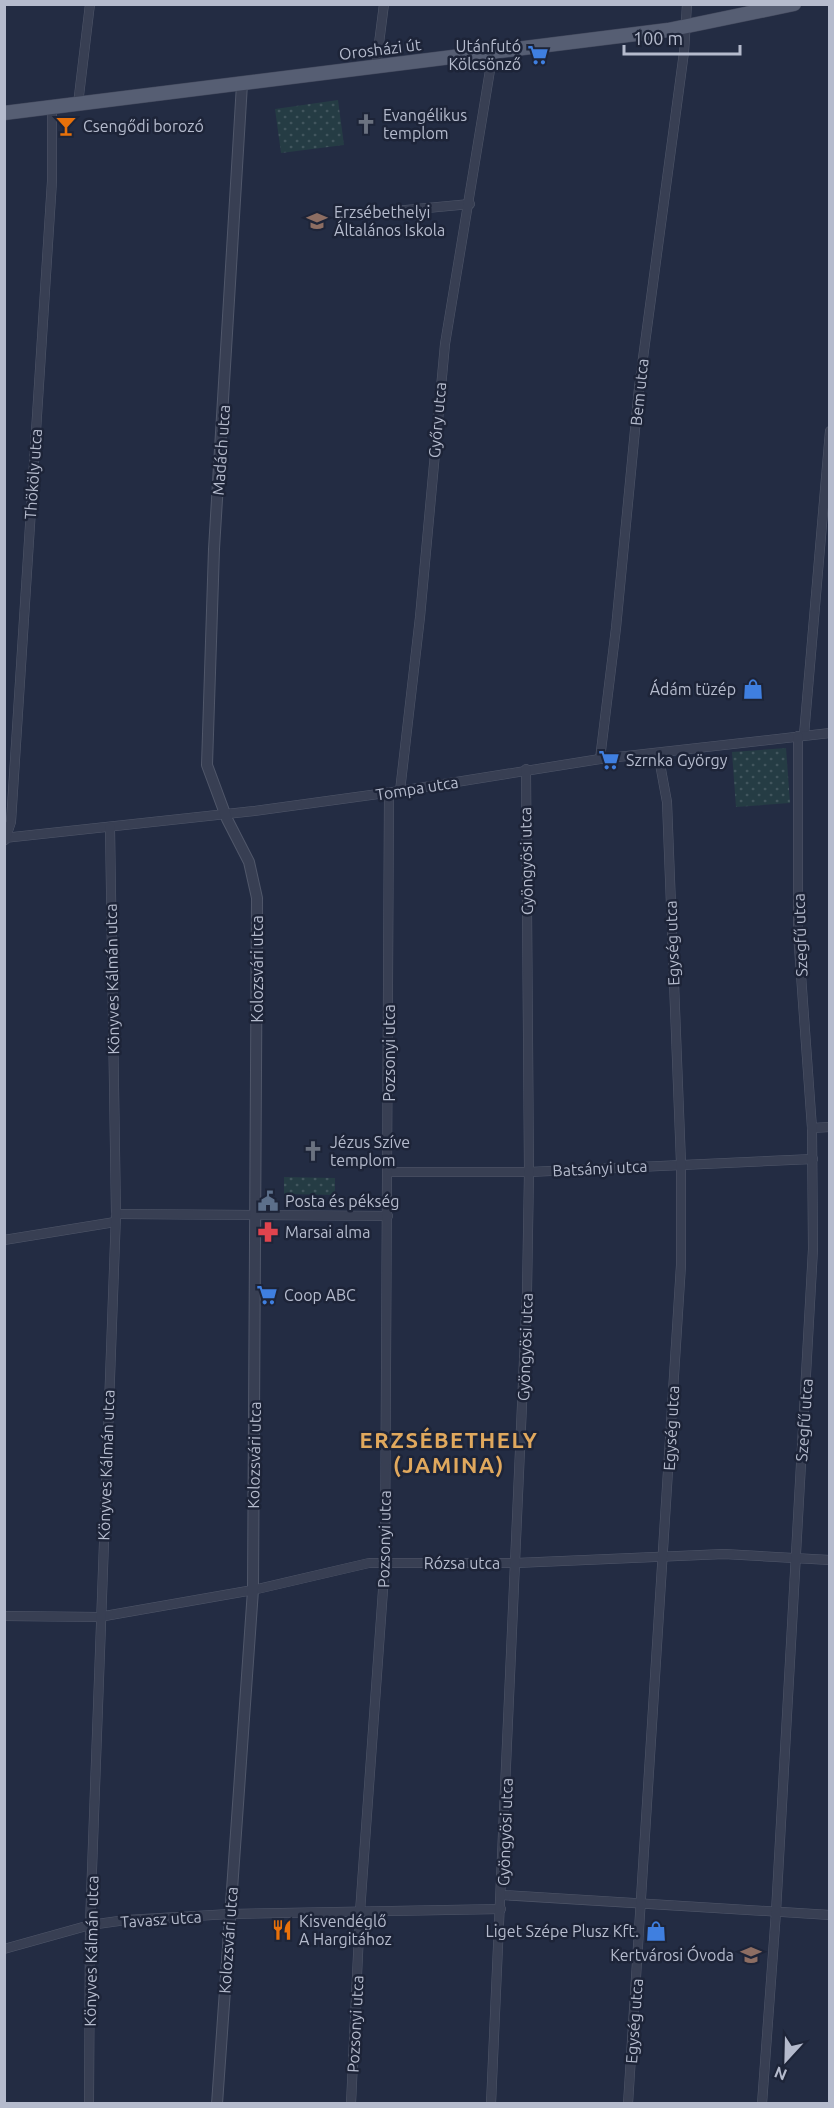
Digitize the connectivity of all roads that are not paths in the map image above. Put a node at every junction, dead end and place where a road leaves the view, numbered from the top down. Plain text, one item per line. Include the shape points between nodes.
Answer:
1 (90, 4) edge
2 (384, 4) edge
3 (687, 4) edge
4 (794, 4) edge
5 (686, 27) junction
6 (493, 52) junction
7 (376, 67) junction
8 (242, 84) junction
9 (78, 104) junction
10 (52, 107) junction
11 (4, 113) edge
12 (470, 204) junction
13 (395, 211) dead end
14 (830, 430) edge
15 (830, 733) edge
16 (801, 735) junction
17 (658, 753) junction
18 (600, 759) junction
19 (526, 769) junction
20 (394, 792) junction
21 (224, 812) junction
22 (110, 827) junction
23 (5, 839) edge
24 (830, 1127) edge
25 (813, 1128) junction
26 (813, 1158) junction
27 (681, 1163) junction
28 (388, 1172) junction
29 (529, 1172) junction
30 (257, 1215) junction
31 (388, 1216) junction
32 (115, 1218) junction
33 (4, 1240) edge
34 (664, 1556) junction
35 (795, 1558) junction
36 (830, 1560) edge
37 (385, 1562) junction
38 (516, 1563) junction
39 (253, 1590) junction
40 (4, 1616) edge
41 (99, 1617) junction
42 (502, 1895) junction
43 (641, 1904) junction
44 (501, 1909) junction
45 (360, 1912) junction
46 (776, 1912) junction
47 (230, 1914) junction
48 (830, 1915) edge
49 (90, 1925) junction
50 (4, 1949) edge
51 (89, 2103) edge
52 (217, 2103) edge
53 (351, 2103) edge
54 (491, 2103) edge
55 (628, 2103) edge
56 (762, 2103) edge

1 - 9 street
2 - 7 street
3 - 5 street, Bem utca
4 - 5 main road, Orosházi út
5 - 6 main road, Orosházi út
5 - 18 street, Bem utca via 639,388
6 - 7 main road, Orosházi út
6 - 12 street, Győry utca
7 - 8 main road, Orosházi út
8 - 9 main road, Orosházi út
8 - 21 street, Madách utca via 214,549 207,765
9 - 10 main road, Orosházi út
10 - 11 main road, Orosházi út
10 - 23 street, Thököly utca via 51,181 11,822
12 - 13 street
12 - 20 street, Győry utca via 445,344 420,617
14 - 16 street, Szegfű utca
15 - 16 street, Tompa utca
16 - 17 street, Tompa utca
16 - 25 street, Szegfű utca via 798,933
17 - 18 street, Tompa utca
17 - 27 street, Egység utca via 667,802
18 - 19 street, Tompa utca
19 - 20 street, Tompa utca
19 - 29 street, Gyöngyösi utca
20 - 21 street, Tompa utca
20 - 28 street, Pozsonyi utca
21 - 22 street, Tompa utca
21 - 30 street, Kolozsvári utca via 249,862 257,898
22 - 23 street, Tompa utca
22 - 32 street, Könyves Kálmán utca
24 - 25 street
25 - 26 street, Szegfű utca
26 - 27 street, Batsányi utca
26 - 35 street, Szegfű utca via 813,1249
27 - 29 street, Batsányi utca
27 - 34 street, Egység utca via 681,1265
28 - 29 street, Batsányi utca
28 - 31 street, Pozsonyi utca
29 - 38 street, Gyöngyösi utca
30 - 31 street
30 - 32 street
30 - 39 street, Kolozsvári utca
31 - 37 street, Pozsonyi utca
32 - 33 street
32 - 41 street, Könyves Kálmán utca
34 - 35 street, Rózsa utca
34 - 38 street, Rózsa utca
34 - 43 street, Egység utca
35 - 36 street, Rózsa utca
35 - 46 street, Szegfű utca
37 - 38 street, Rózsa utca
37 - 39 street, Rózsa utca
37 - 45 street, Pozsonyi utca
38 - 42 street, Gyöngyösi utca
39 - 41 street, Rózsa utca
39 - 47 street, Kolozsvári utca
40 - 41 street, Rózsa utca
41 - 49 street, Könyves Kálmán utca
42 - 43 street
42 - 44 street, Gyöngyösi utca
43 - 46 street
43 - 55 street, Egység utca
44 - 45 street, Tavasz utca
44 - 54 street, Gyöngyösi utca
45 - 47 street, Tavasz utca
45 - 53 street, Pozsonyi utca
46 - 48 street
46 - 56 street, Szegfű utca
47 - 49 street, Tavasz utca
47 - 52 street, Kolozsvári utca
49 - 50 street, Tavasz utca
49 - 51 street, Könyves Kálmán utca

